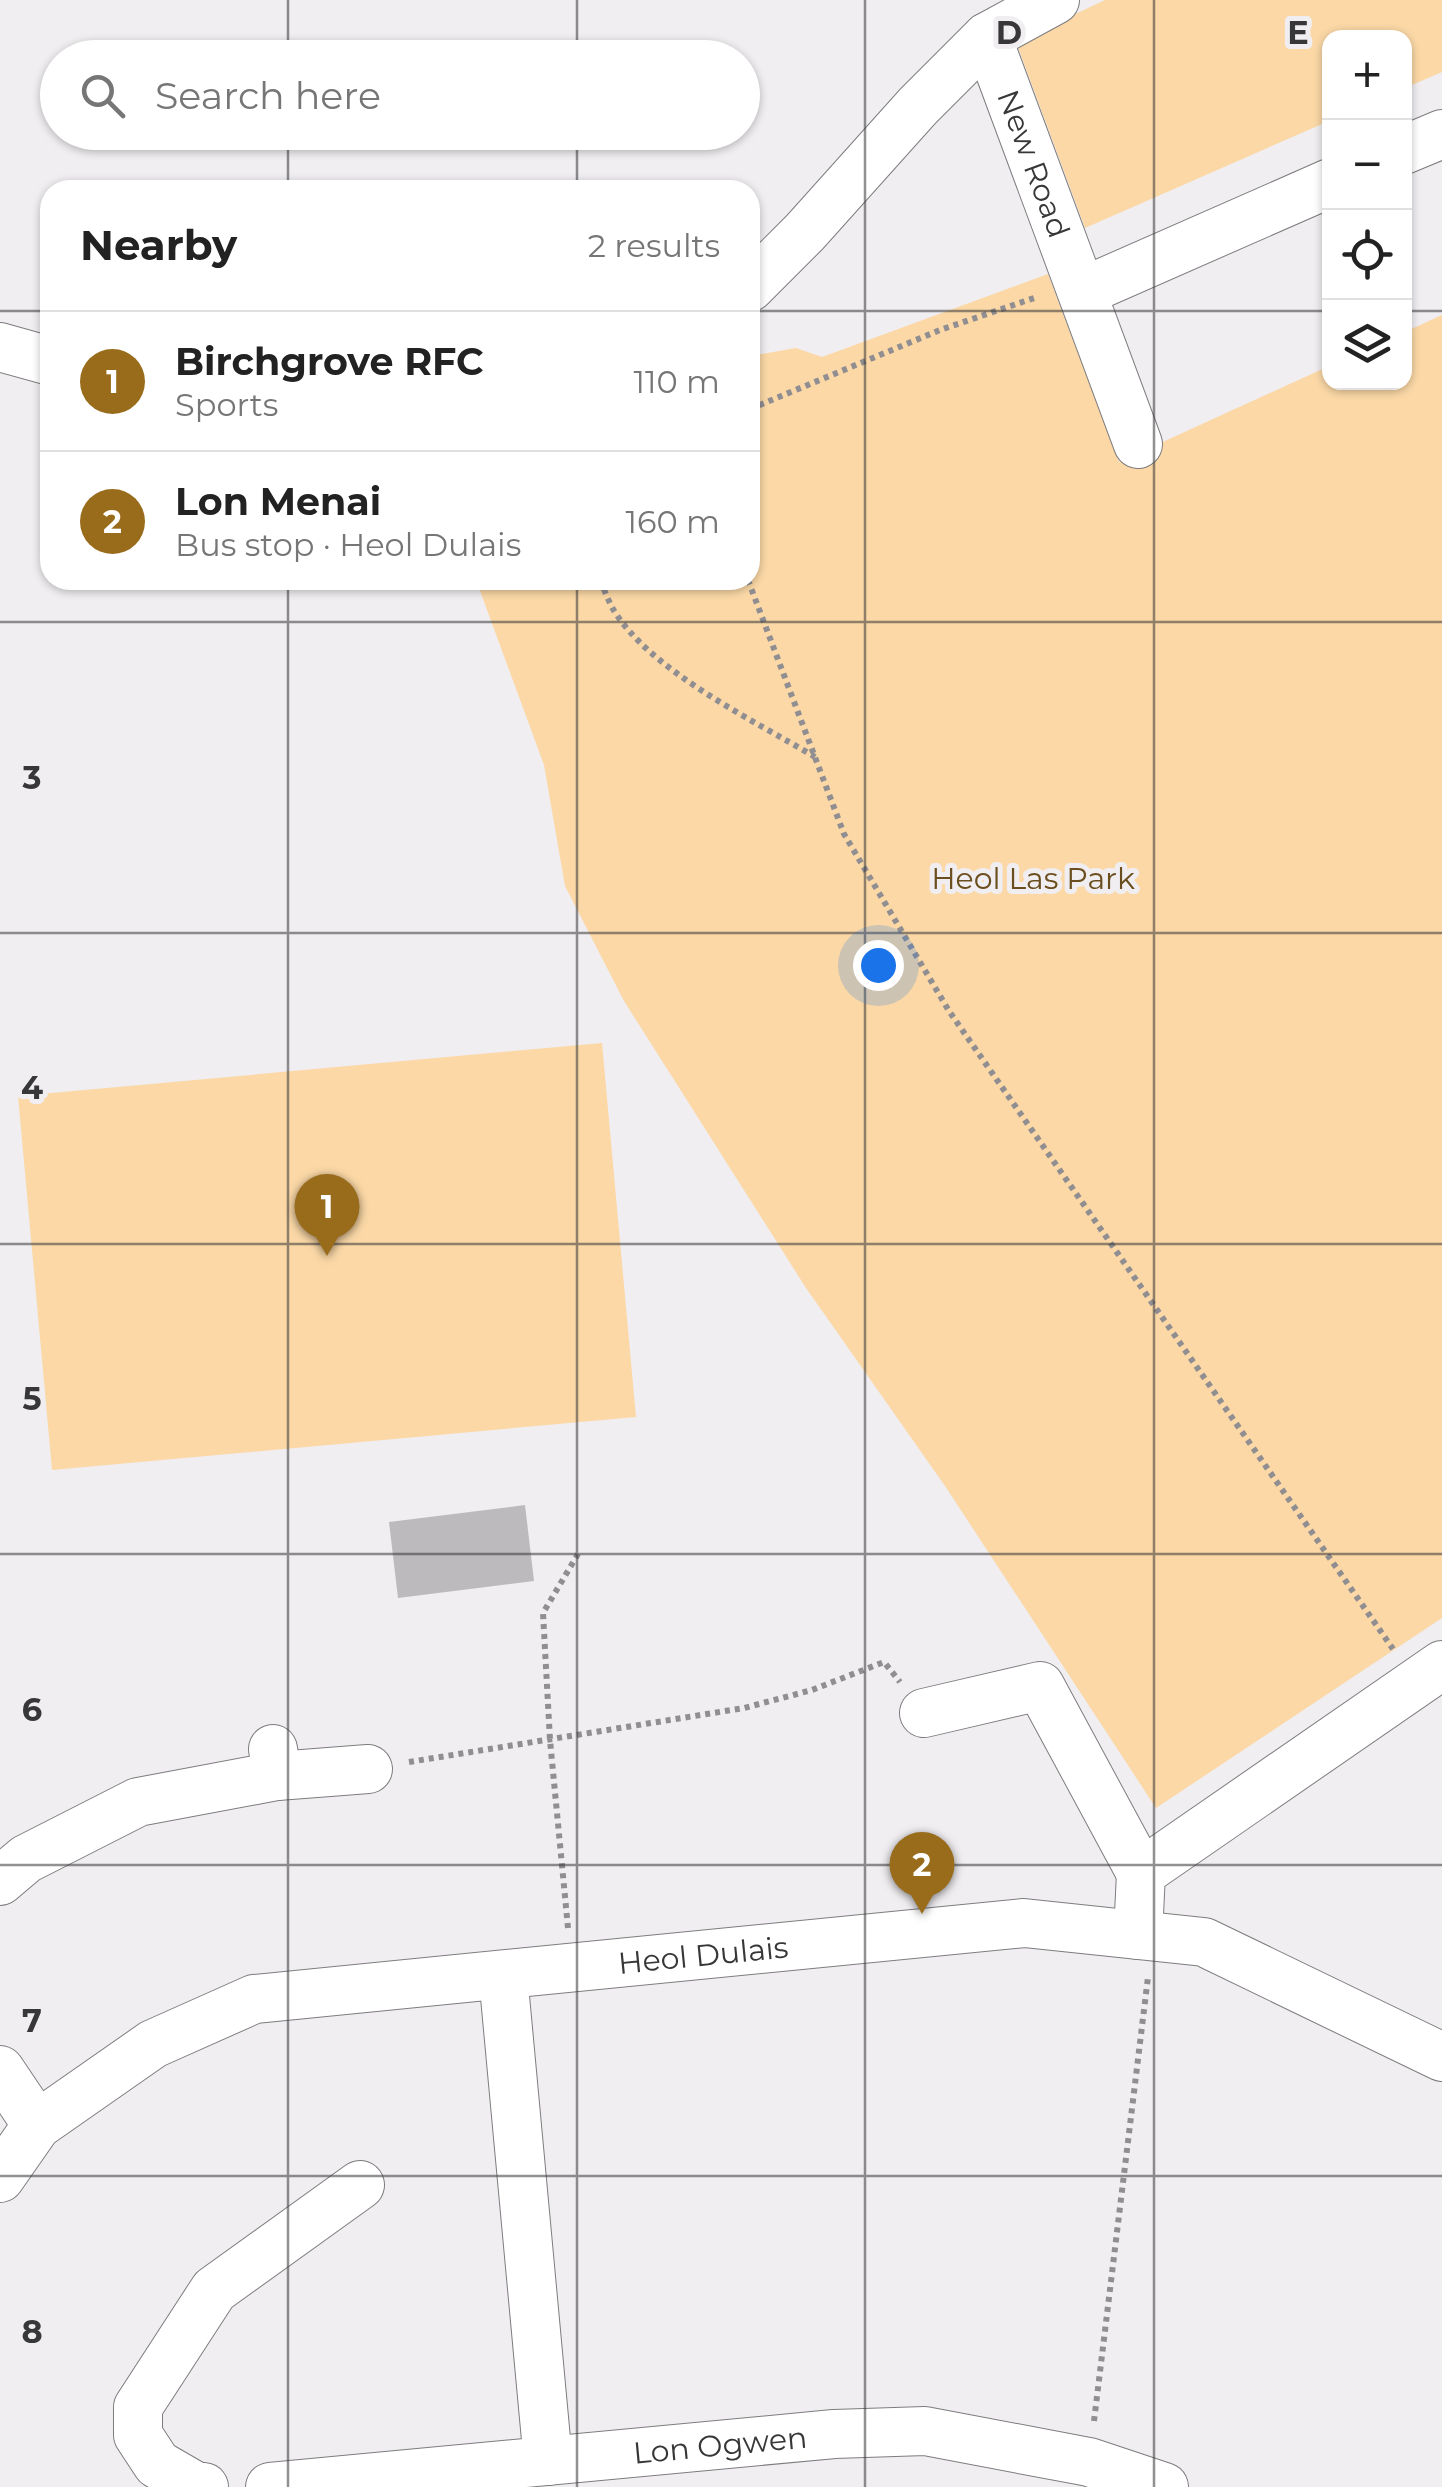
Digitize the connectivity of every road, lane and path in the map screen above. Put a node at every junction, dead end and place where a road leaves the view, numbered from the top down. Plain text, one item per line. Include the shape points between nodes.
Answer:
1 (1054, 0) edge
2 (987, 38) junction
3 (1442, 134) edge
4 (1412, 147) edge
5 (1322, 186) edge
6 (760, 277) edge
7 (1080, 287) junction
8 (0, 347) edge
9 (40, 358) edge
10 (760, 406) edge
11 (1138, 444) dead end
12 (604, 590) edge
13 (752, 590) edge
14 (814, 757) junction
15 (578, 1554) dead end
16 (1429, 1674) edge
17 (924, 1713) joint
18 (550, 1740) junction
19 (368, 1769) joint
20 (1141, 1874) junction
21 (0, 1881) edge
22 (1146, 1936) junction
23 (572, 1968) junction
24 (502, 1975) junction
25 (1442, 2056) edge
26 (0, 2070) edge
27 (37, 2125) junction
28 (0, 2178) edge
29 (360, 2185) dead end
30 (548, 2460) junction
31 (138, 2469) edge
32 (1124, 2477) edge
33 (204, 2487) edge
34 (270, 2487) edge

1 - 2 street
2 - 6 street
2 - 7 street, New Road
3 - 4 street
5 - 7 street
7 - 10 path via 940,330
7 - 11 street, New Road
8 - 9 street
12 - 14 path via 649,651
13 - 14 path
14 - 16 path via 844,834 949,1010
15 - 18 path via 543,1614
16 - 20 street
17 - 18 path via 884,1662 744,1708
17 - 20 street via 1040,1686
18 - 19 path
18 - 23 path
19 - 21 street via 275,1763 138,1802 26,1859
20 - 22 street
22 - 23 street, Heol Dulais via 1024,1923
22 - 25 street, Heol Dulais via 1204,1942
22 - 32 path
23 - 24 street, Heol Dulais
24 - 27 street, Heol Dulais via 254,2000 153,2044
24 - 30 street
26 - 27 street
27 - 28 street, Heol Dulais
29 - 31 street via 214,2290 138,2408
30 - 32 street, Lon Ogwen via 925,2431
30 - 34 street, Lon Ogwen
31 - 33 street via 156,2464

